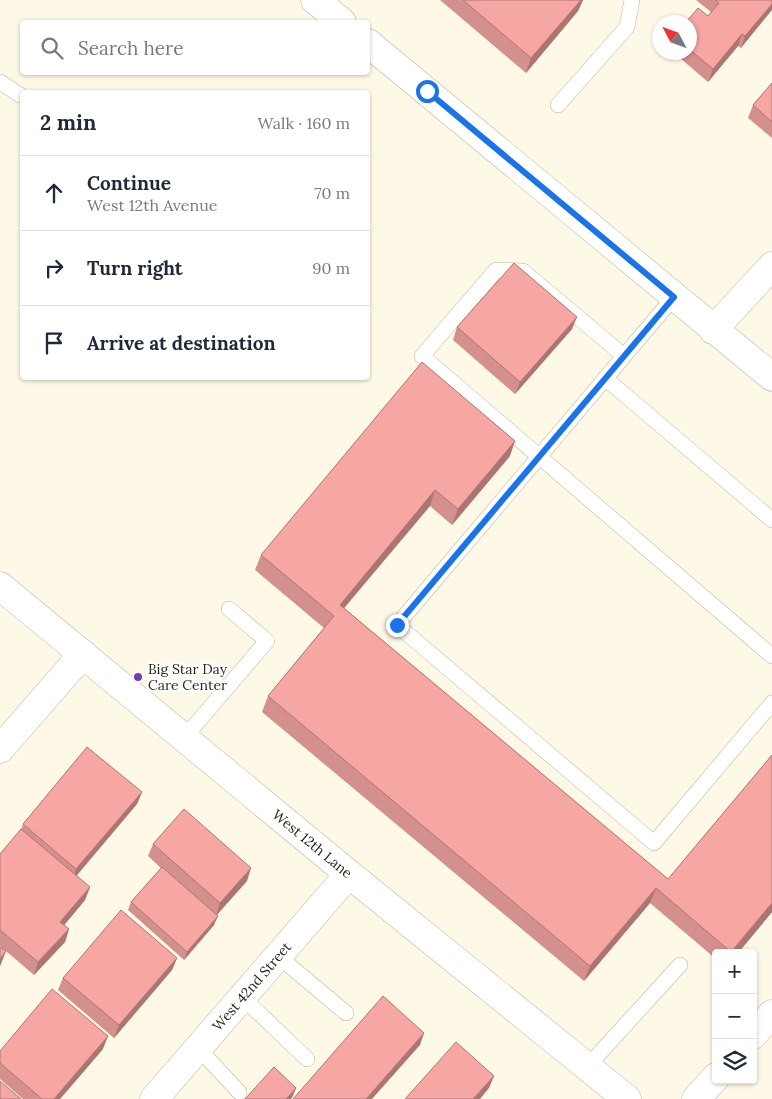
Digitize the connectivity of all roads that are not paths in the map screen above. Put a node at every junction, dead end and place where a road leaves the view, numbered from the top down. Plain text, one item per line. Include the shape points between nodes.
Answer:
1 (315, 0) edge
2 (632, 0) edge
3 (340, 20) edge
4 (370, 45) edge
5 (0, 82) edge
6 (20, 96) dead end
7 (558, 105) dead end
8 (772, 266) edge
9 (674, 297) junction
10 (713, 330) junction
11 (624, 356) junction
12 (605, 378) junction
13 (772, 378) edge
14 (539, 456) junction
15 (772, 520) edge
16 (0, 586) edge
17 (229, 609) dead end
18 (83, 654) junction
19 (772, 656) edge
20 (772, 703) edge
21 (184, 738) junction
22 (0, 749) edge
23 (349, 874) junction
24 (278, 956) junction
25 (680, 965) dead end
26 (242, 997) junction
27 (346, 1013) dead end
28 (772, 1014) edge
29 (757, 1031) edge
30 (198, 1048) junction
31 (307, 1059) dead end
32 (587, 1067) junction
33 (712, 1081) edge
34 (239, 1092) dead end
35 (154, 1099) edge
36 (627, 1099) edge
37 (696, 1099) edge

1 - 3 street
2 - 7 lane via 627,27
4 - 9 street
5 - 6 lane
8 - 10 street
9 - 10 street
9 - 11 lane
10 - 13 street
11 - 12 lane
11 - 14 lane via 524,271 496,270 422,356
12 - 14 lane
12 - 15 lane
14 - 19 lane
14 - 20 lane via 397,625 654,843
16 - 18 street, West 12th Lane
17 - 21 lane via 267,641
18 - 21 street, West 12th Lane
18 - 22 street
21 - 23 street, West 12th Lane
23 - 24 street, West 42nd Street
23 - 32 street, West 12th Lane
24 - 26 street, West 42nd Street
24 - 27 lane
25 - 32 lane
26 - 30 street, West 42nd Street
26 - 31 lane
28 - 29 street
30 - 34 lane
30 - 35 street, West 42nd Street
32 - 36 street, West 12th Lane
33 - 37 street

